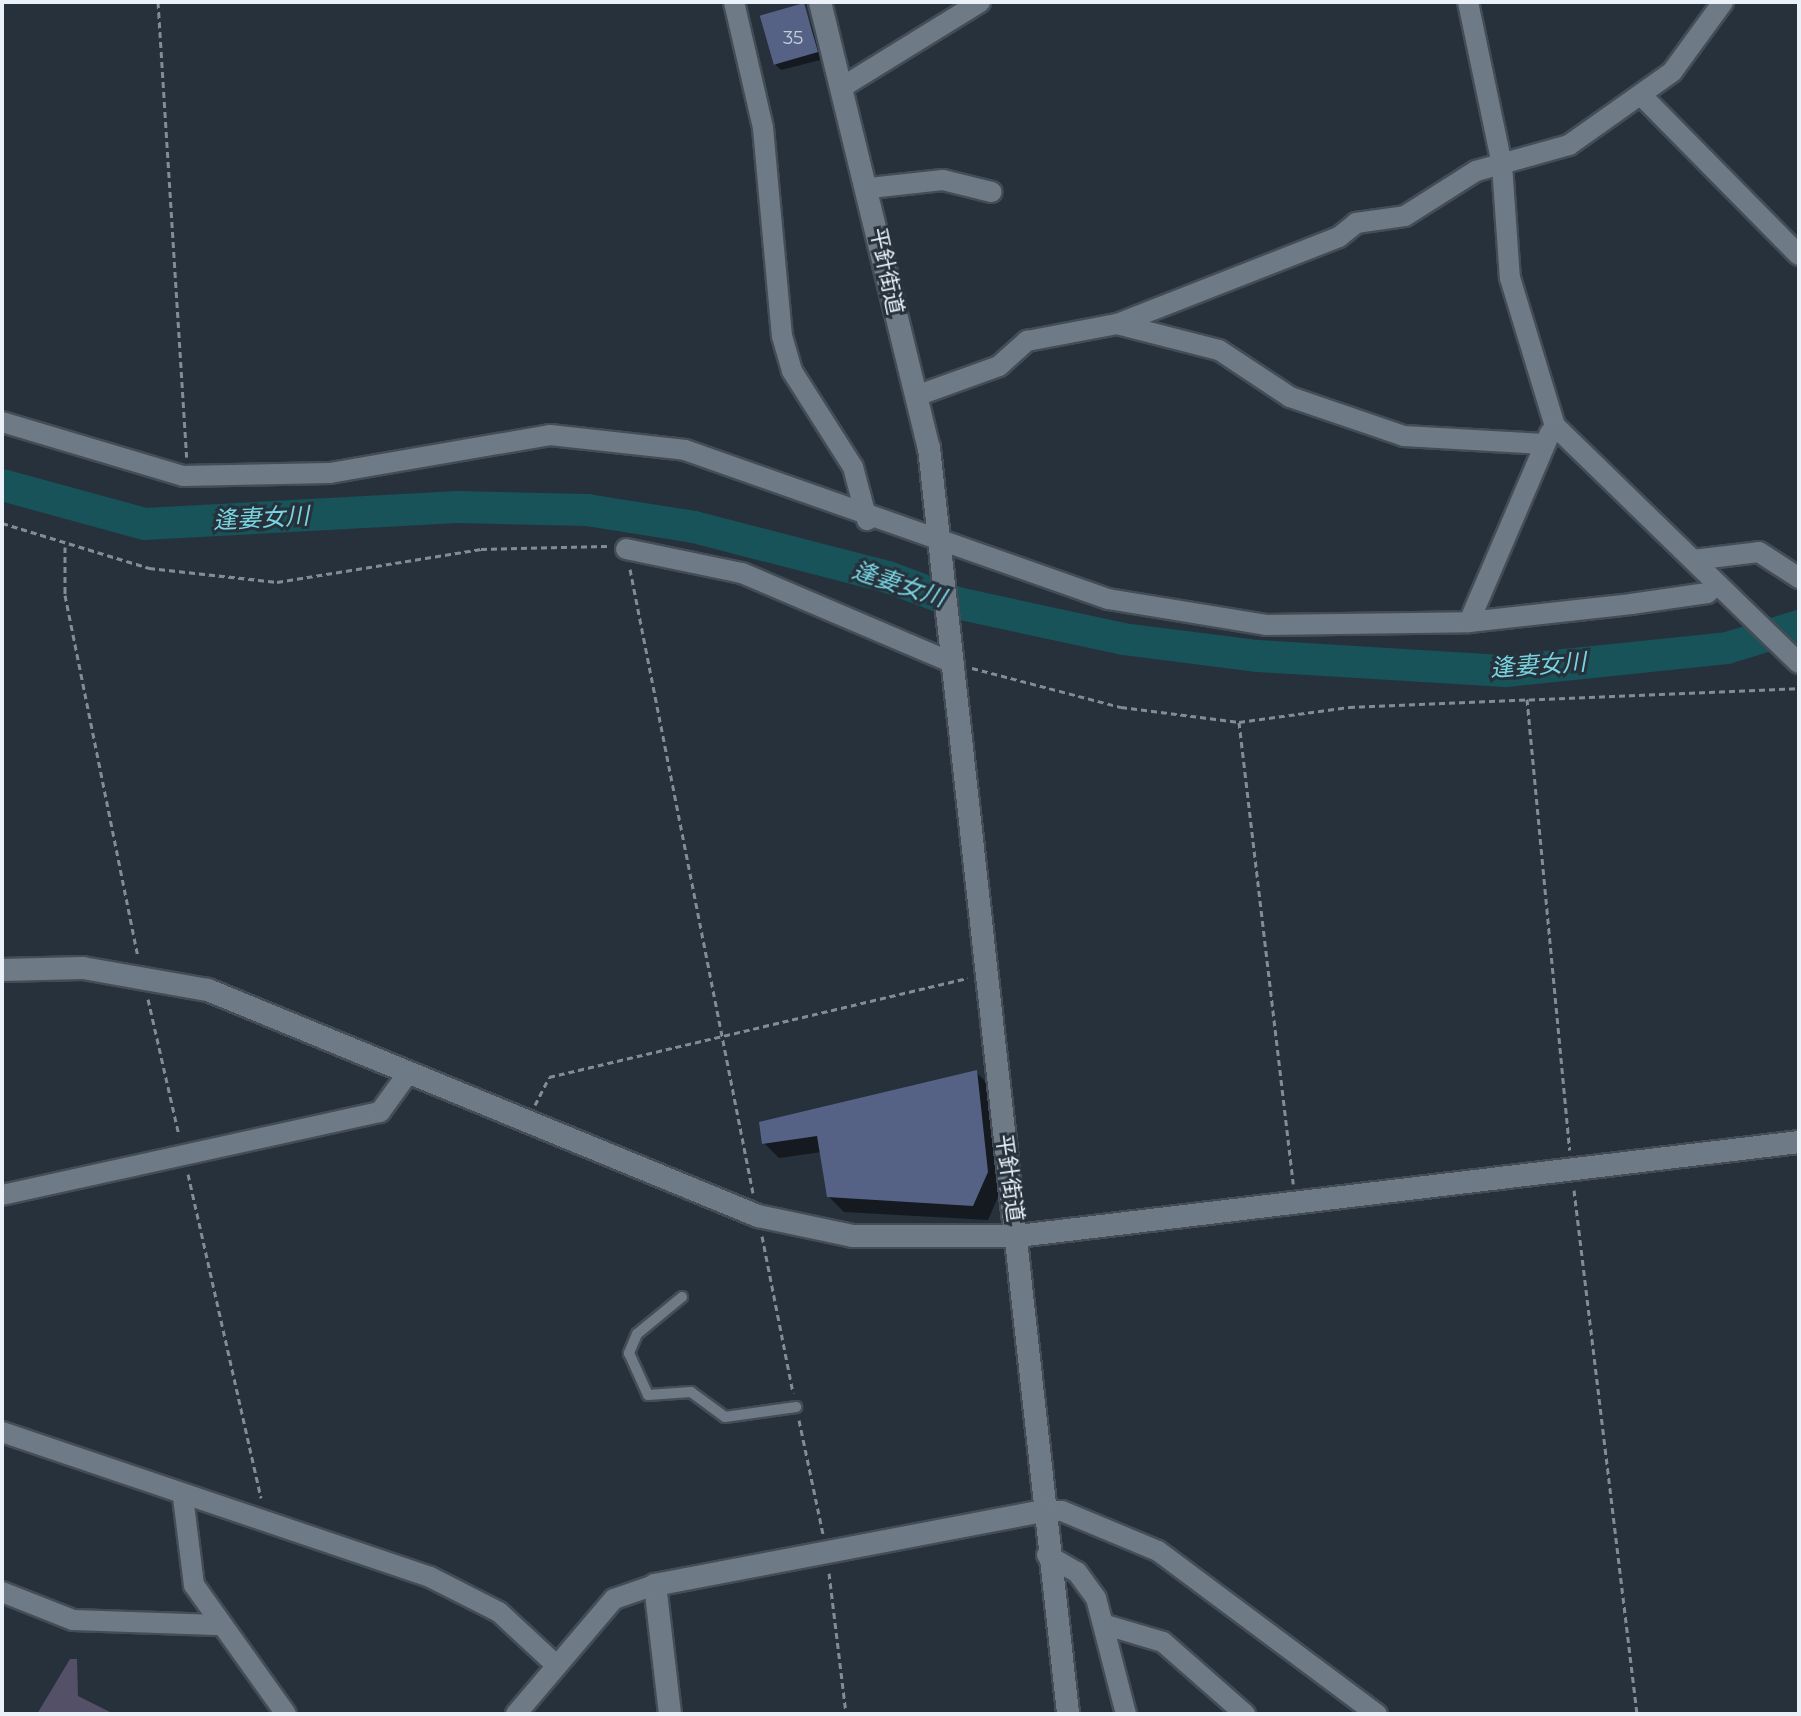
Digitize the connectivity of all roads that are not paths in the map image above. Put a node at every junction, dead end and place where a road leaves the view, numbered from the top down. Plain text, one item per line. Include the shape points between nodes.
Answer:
1 (734, 2) edge
2 (820, 2) edge
3 (980, 2) edge
4 (1468, 2) edge
5 (1723, 2) edge
6 (844, 86) junction
7 (1643, 97) junction
8 (1502, 165) junction
9 (870, 188) junction
10 (992, 192) dead end
11 (1799, 255) edge
12 (1117, 324) junction
13 (916, 396) junction
14 (2, 422) edge
15 (1549, 435) junction
16 (867, 520) junction
17 (937, 542) junction
18 (626, 549) road end
19 (1693, 560) junction
20 (1799, 578) edge
21 (1717, 585) junction
22 (1469, 622) junction
23 (951, 653) junction
24 (1799, 663) edge
25 (2, 970) edge
26 (409, 1072) junction
27 (1799, 1142) edge
28 (2, 1195) edge
29 (1018, 1236) junction
30 (682, 1297) dead end
31 (796, 1407) road end
32 (2, 1432) edge
33 (183, 1497) junction
34 (1044, 1511) junction
35 (1047, 1555) junction
36 (655, 1585) junction
37 (2, 1592) edge
38 (216, 1625) junction
39 (1106, 1625) junction
40 (555, 1664) junction
41 (286, 1714) edge
42 (516, 1714) edge
43 (670, 1714) edge
44 (1068, 1714) edge
45 (1126, 1714) edge
46 (1245, 1714) edge
47 (1377, 1714) edge

1 - 16 street via 763,128 782,336 792,371 853,467
2 - 6 street, 平針街道
3 - 6 street
4 - 8 street
5 - 7 street via 1672,72
6 - 9 street, 平針街道
7 - 8 street via 1569,145
7 - 11 street
8 - 12 street via 1476,171 1405,216 1356,223 1339,237
8 - 15 street via 1510,278
9 - 10 street via 943,180
9 - 13 street, 平針街道
12 - 13 street via 1027,341 999,366
12 - 15 street via 1219,350 1290,397 1404,436
13 - 17 street, 平針街道 via 929,448
14 - 16 street via 183,476 330,473 550,435 685,450
15 - 19 street
15 - 22 street
16 - 17 street
17 - 22 street via 1108,599 1266,625
17 - 23 street, 平針街道
18 - 23 street via 742,573
19 - 20 street via 1759,552
19 - 21 street
21 - 22 street via 1646,602
21 - 24 street
23 - 29 street, 平針街道 via 982,974
25 - 26 street via 50,965 142,976 256,1007
26 - 28 street via 380,1112
26 - 29 street via 758,1216 853,1236
27 - 29 street
29 - 34 street, 平針街道
30 - 31 lane via 637,1334 629,1353 648,1395 691,1392 725,1417
32 - 33 street
33 - 38 street via 194,1585
33 - 40 street via 265,1519 489,1606
34 - 35 street, 平針街道
34 - 36 street
34 - 47 street via 1062,1511 1158,1551
35 - 39 street via 1077,1572
35 - 44 street, 平針街道
36 - 40 street via 614,1599
36 - 43 street
37 - 38 street via 73,1620
38 - 41 street
39 - 45 street
39 - 46 street via 1163,1642
40 - 42 street

